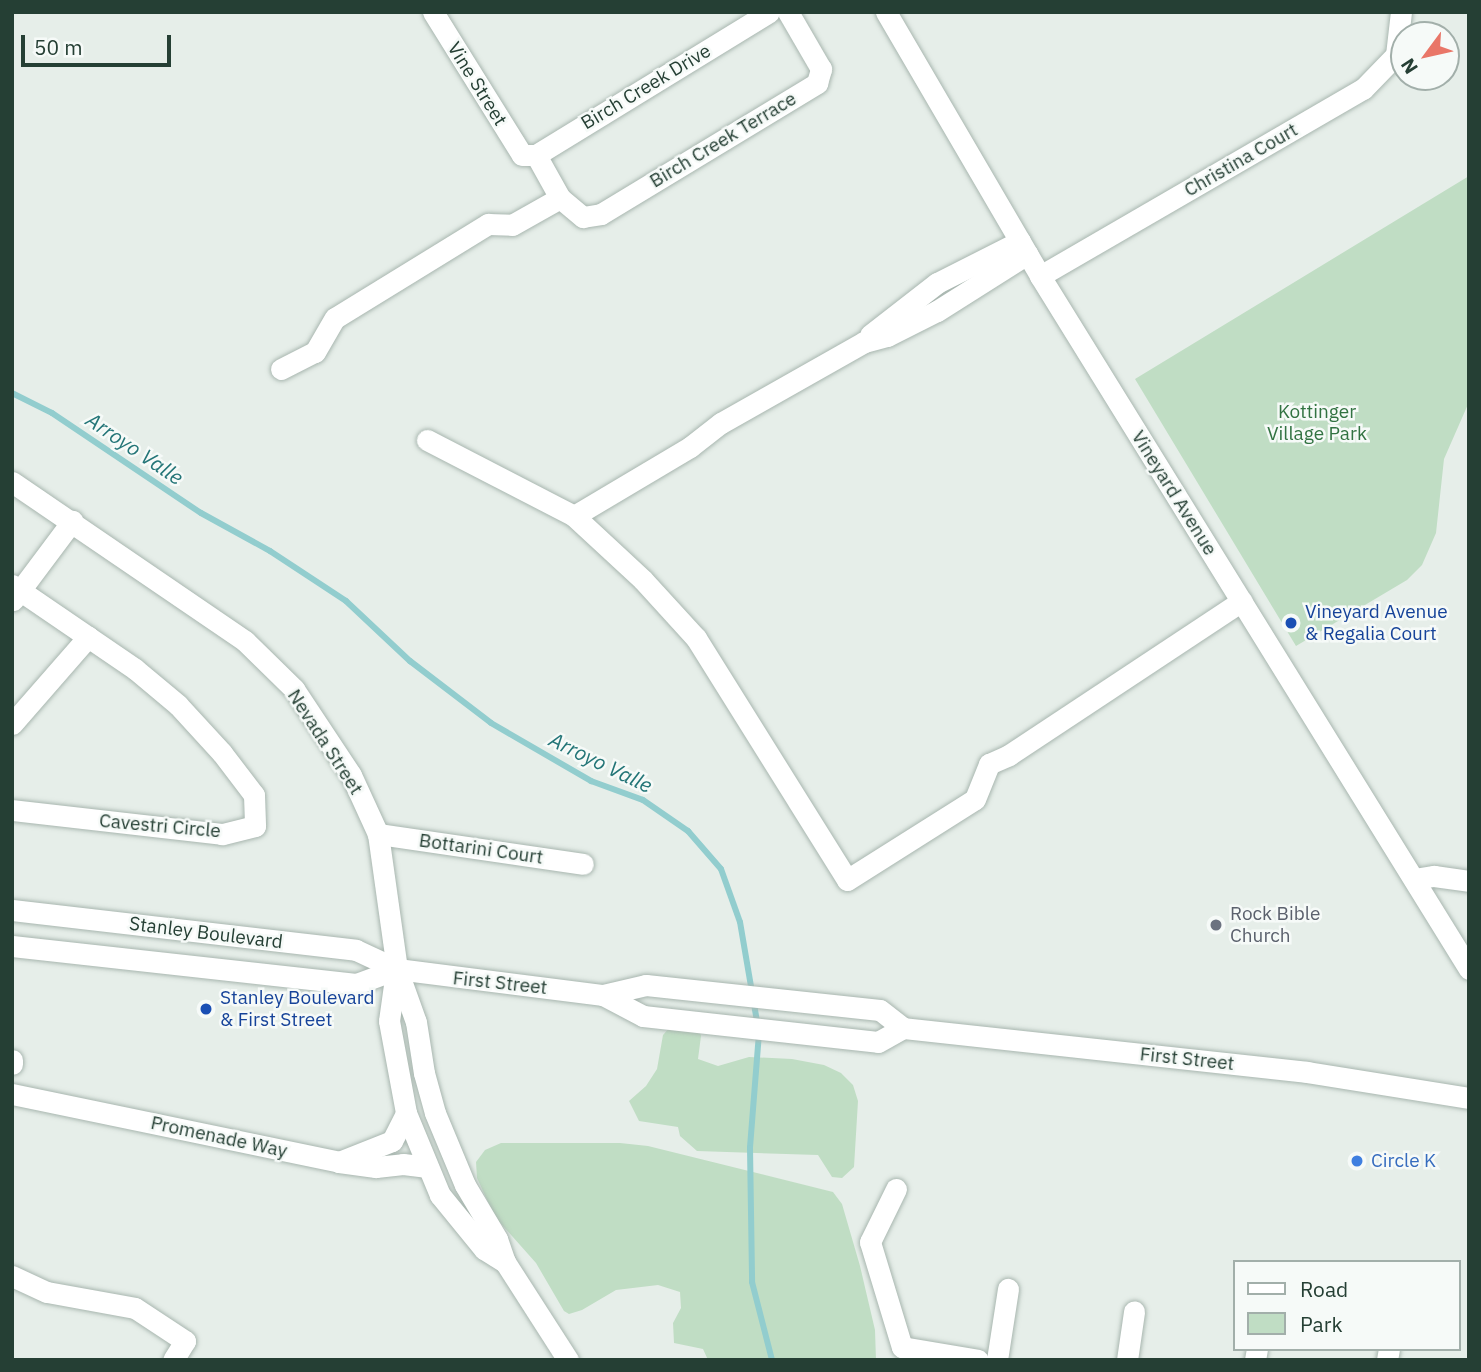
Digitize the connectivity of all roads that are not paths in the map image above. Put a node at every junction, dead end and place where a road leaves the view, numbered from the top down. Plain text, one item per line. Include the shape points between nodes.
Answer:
1 (433, 12) edge
2 (769, 12) edge
3 (788, 12) edge
4 (886, 12) edge
5 (1401, 12) edge
6 (529, 155) junction
7 (560, 198) junction
8 (1024, 248) junction
9 (1040, 276) junction
10 (281, 369) dead end
11 (427, 440) dead end
12 (12, 482) edge
13 (574, 516) junction
14 (72, 521) junction
15 (15, 592) edge
16 (1242, 601) junction
17 (88, 637) junction
18 (12, 724) edge
19 (12, 810) edge
20 (378, 834) junction
21 (583, 864) dead end
22 (1414, 880) junction
23 (1469, 881) edge
24 (12, 910) edge
25 (12, 946) edge
26 (397, 969) junction
27 (1469, 969) edge
28 (603, 995) junction
29 (904, 1028) junction
30 (12, 1094) edge
31 (1469, 1098) edge
32 (406, 1113) junction
33 (340, 1162) junction
34 (428, 1167) junction
35 (896, 1189) dead end
36 (505, 1262) junction
37 (12, 1276) edge
38 (1008, 1289) dead end
39 (1134, 1312) dead end
40 (173, 1360) edge
41 (568, 1360) edge
42 (978, 1360) edge
43 (997, 1360) edge
44 (1127, 1360) edge

1 - 6 street, Vine Street
2 - 6 street, Birch Creek Drive
3 - 7 street, Birch Creek Terrace via 821,69 817,83 601,214 583,217
4 - 8 street, Vineyard Avenue
5 - 9 street, Christina Court via 1396,55 1363,89
6 - 7 street, Birch Creek Terrace
7 - 10 street via 512,225 488,224 477,230 335,318 315,352
8 - 9 street, Vineyard Avenue
8 - 13 street via 937,283 864,342 721,423 690,447
9 - 16 street, Vineyard Avenue
11 - 13 street
12 - 14 street, Nevada Street
13 - 16 street via 643,580 696,638 847,880 975,799 989,764
14 - 15 street
14 - 20 street, Nevada Street via 245,641 294,689 351,775
15 - 17 street, Cavestri Circle
16 - 22 street, Vineyard Avenue
17 - 18 street
17 - 19 street, Cavestri Circle via 178,705 222,753 254,795 255,826 222,834
20 - 21 street, Bottarini Court
20 - 26 street, Nevada Street
22 - 23 street via 1434,876
22 - 27 street, Vineyard Avenue
24 - 26 street, Stanley Boulevard via 356,950
25 - 26 street, Stanley Boulevard via 356,984
26 - 28 street, First Street
26 - 32 street via 389,1021
26 - 36 street via 416,1022 435,1113
28 - 29 street, First Street via 646,985 880,1010
28 - 29 street, First Street via 643,1016 878,1042
29 - 31 street, First Street via 1307,1072
30 - 33 street, Promenade Way
32 - 33 street via 392,1141
32 - 34 street
33 - 34 street, Promenade Way
34 - 36 street via 440,1195 484,1249
35 - 42 street via 870,1242 902,1347
36 - 41 street
37 - 40 street via 47,1292 135,1308 185,1341
38 - 43 street
39 - 44 street

